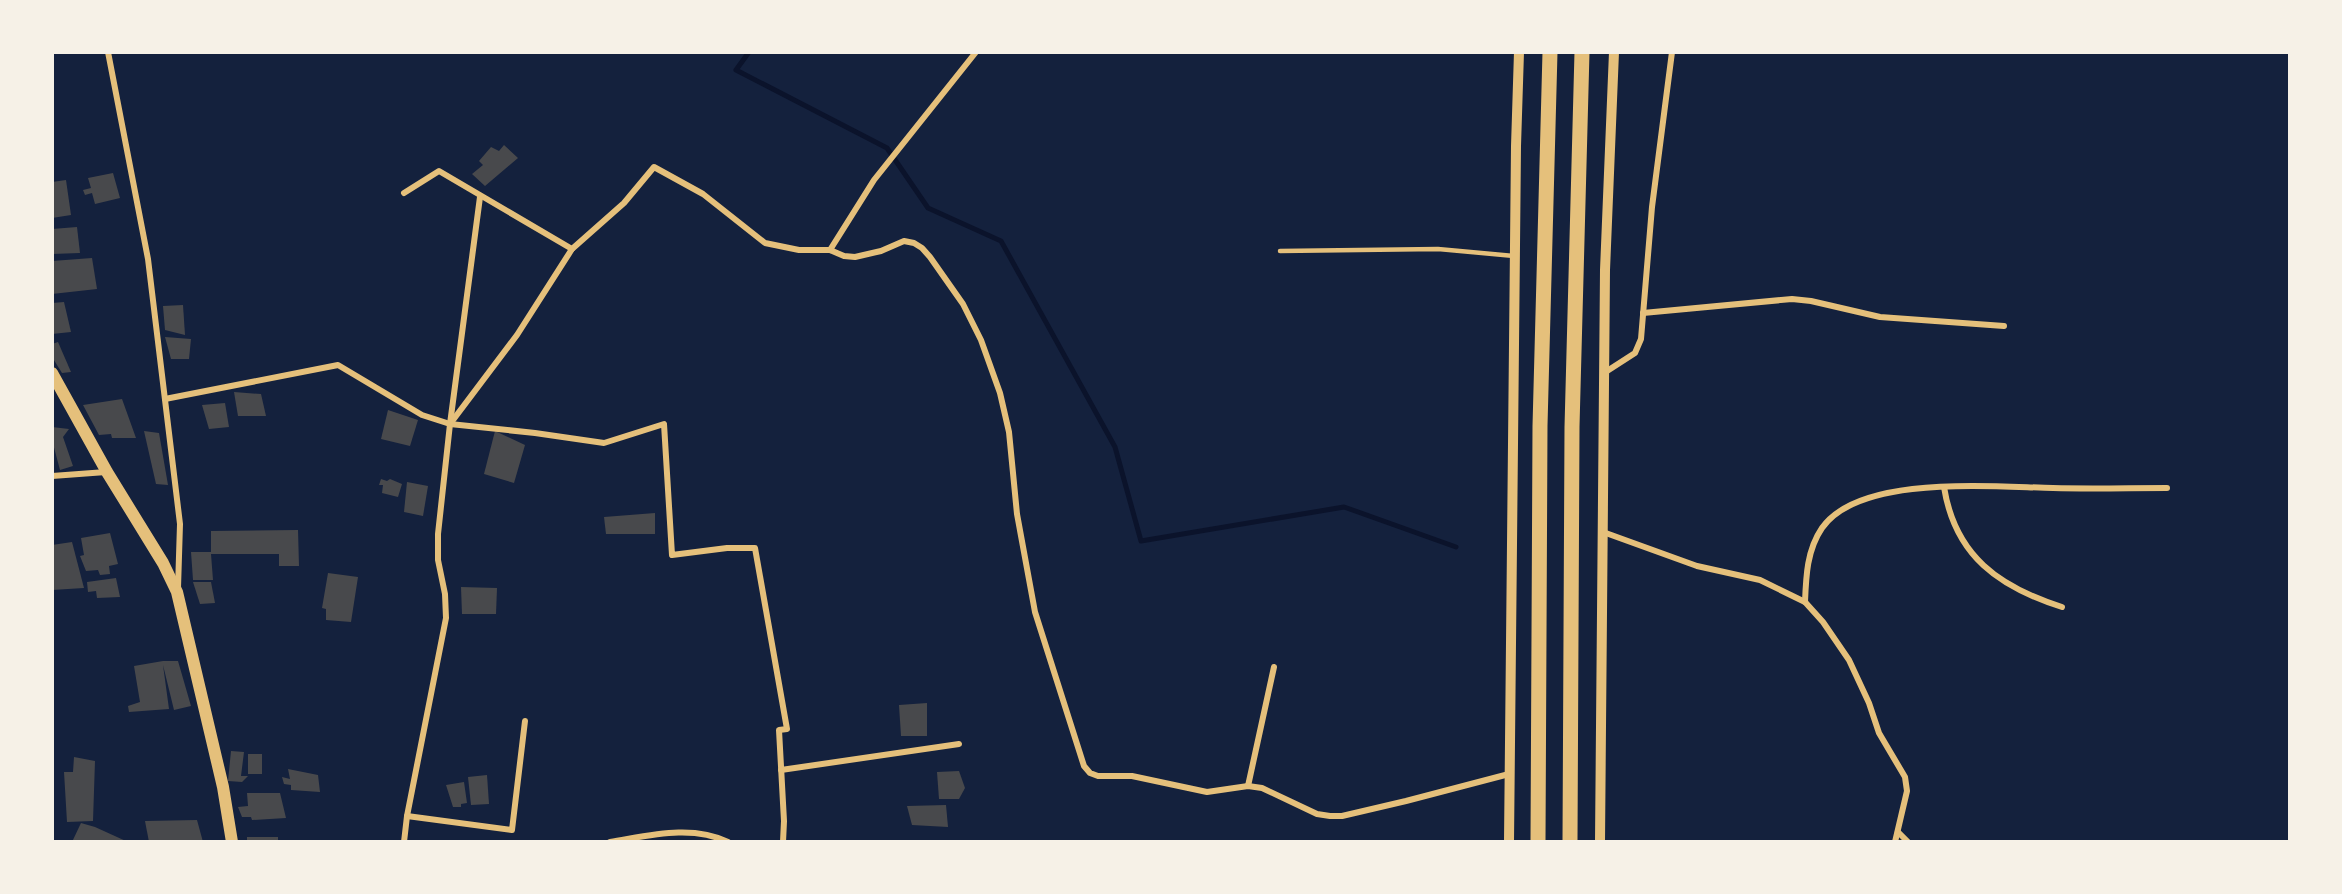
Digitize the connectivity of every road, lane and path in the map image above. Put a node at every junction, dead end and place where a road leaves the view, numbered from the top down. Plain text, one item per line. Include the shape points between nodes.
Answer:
1 (108, 52) edge
2 (976, 52) edge
3 (1519, 52) edge
4 (1550, 52) edge
5 (1582, 52) edge
6 (1614, 52) edge
7 (1672, 52) edge
8 (404, 193) dead end
9 (480, 197) junction
10 (572, 249) junction
11 (830, 250) junction
12 (1280, 251) dead end
13 (1514, 256) junction
14 (1643, 313) junction
15 (2004, 326) dead end
16 (1604, 373) junction
17 (52, 374) edge
18 (52, 381) edge
19 (63, 395) junction
20 (165, 399) junction
21 (450, 424) junction
22 (107, 472) junction
23 (52, 476) edge
24 (1944, 487) junction
25 (2167, 488) dead end
26 (1603, 532) junction
27 (177, 592) junction
28 (1805, 602) junction
29 (2062, 606) dead end
30 (1274, 667) dead end
31 (525, 721) dead end
32 (960, 744) dead end
33 (781, 770) junction
34 (1509, 774) junction
35 (1248, 786) junction
36 (407, 816) junction
37 (1898, 832) junction
38 (232, 842) edge
39 (404, 842) edge
40 (610, 842) edge
41 (728, 842) edge
42 (783, 842) edge
43 (1509, 842) edge
44 (1538, 842) edge
45 (1570, 842) edge
46 (1600, 842) edge
47 (1895, 842) edge
48 (1908, 842) edge

1 - 20 street via 148,259
2 - 11 street via 874,180
3 - 13 street
4 - 44 highway via 1540,426
5 - 45 highway via 1572,427
6 - 16 street
7 - 14 street
8 - 9 street via 439,171
9 - 10 street
9 - 21 street
10 - 11 street via 624,202 654,167 703,194 765,243 799,250
10 - 21 street via 517,335
11 - 35 street via 844,256 866,256 904,241 914,243 930,257 958,296 981,340 1009,432 1017,514 1035,612 1084,766 1098,776 1132,776 1207,792
12 - 13 lane via 1438,249
13 - 34 street
14 - 15 street via 1792,299 1880,318
14 - 16 street via 1641,339 1635,353
16 - 26 street
17 - 19 main road
18 - 19 main road
19 - 22 main road
20 - 21 street via 338,365 422,415
20 - 27 street via 180,524
21 - 33 street via 604,443 664,424 672,555 755,548 788,729 779,730
21 - 36 street via 438,534 446,618
22 - 23 street
22 - 27 main road
24 - 25 street
24 - 28 street via 1904,490 1858,501 1837,513 1822,527 1811,548
24 - 29 street via 1954,522 1976,560 1997,578 2032,597
26 - 28 street via 1697,566 1760,580
26 - 46 street
27 - 38 main road via 223,787
28 - 37 street via 1849,660 1879,733 1905,777 1907,791
30 - 35 street
31 - 36 street via 512,830
32 - 33 street
33 - 42 street
34 - 35 street via 1342,816 1317,814 1269,790
34 - 43 street
36 - 39 street
37 - 47 street
37 - 48 street
40 - 41 street via 689,832

